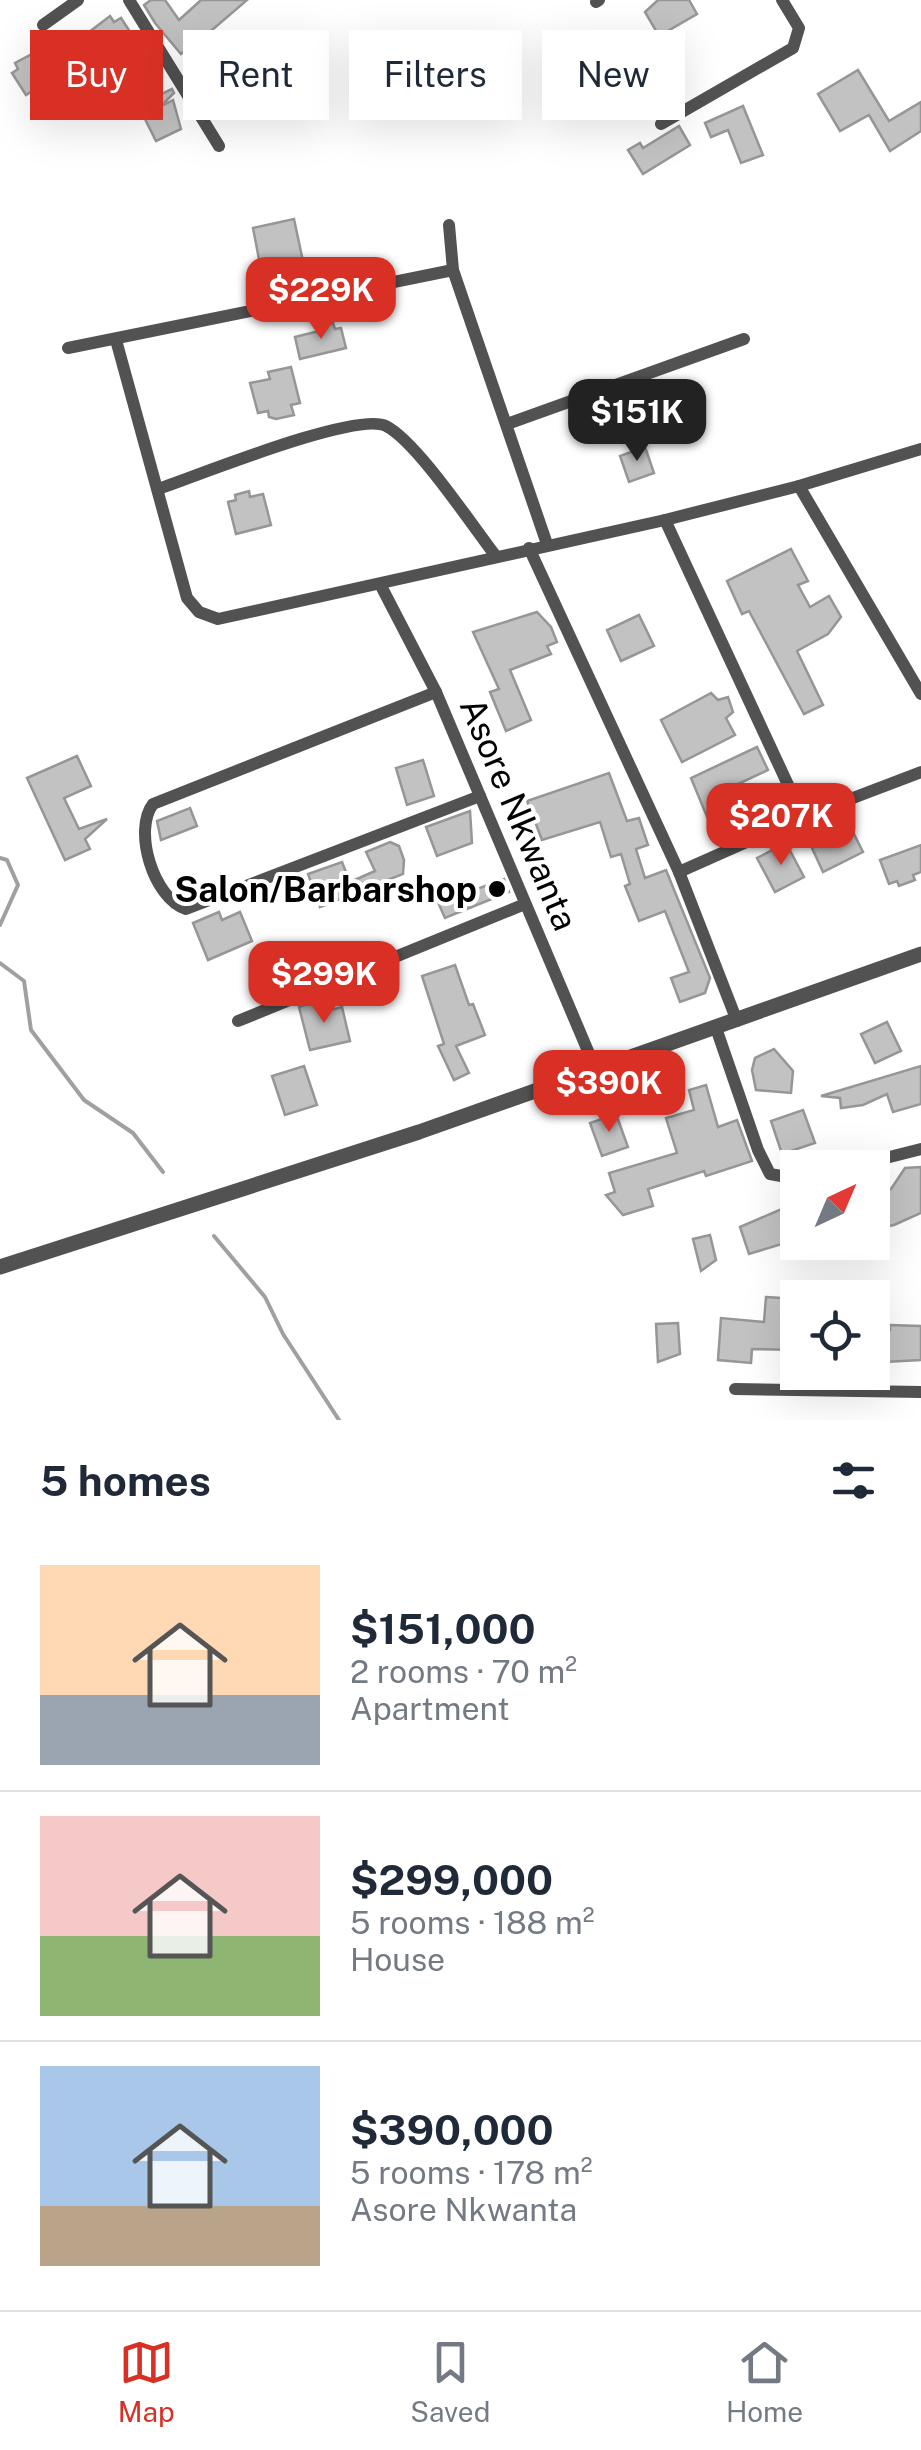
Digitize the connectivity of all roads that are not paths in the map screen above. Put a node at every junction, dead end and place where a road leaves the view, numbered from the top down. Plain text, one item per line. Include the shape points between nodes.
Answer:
1 (78, 0) edge
2 (129, 0) edge
3 (782, 0) edge
4 (43, 25) dead end
5 (661, 124) dead end
6 (218, 146) dead end
7 (449, 225) dead end
8 (453, 270) junction
9 (116, 340) junction
10 (744, 340) dead end
11 (68, 348) dead end
12 (507, 424) junction
13 (921, 449) edge
14 (798, 486) junction
15 (158, 489) junction
16 (665, 520) junction
17 (547, 544) junction
18 (529, 548) junction
19 (495, 555) junction
20 (380, 584) junction
21 (436, 692) junction
22 (921, 694) edge
23 (921, 772) edge
24 (480, 796) junction
25 (803, 817) junction
26 (679, 872) junction
27 (525, 904) junction
28 (921, 954) edge
29 (238, 1021) dead end
30 (737, 1021) junction
31 (716, 1028) junction
32 (596, 1070) junction
33 (921, 1149) edge
34 (890, 1157) edge
35 (780, 1176) edge
36 (0, 1268) edge
37 (735, 1390) dead end
38 (921, 1392) edge

1 - 4 street
2 - 6 street
3 - 5 street via 800,28 793,48
7 - 8 street
8 - 9 street
8 - 12 street
9 - 11 street
9 - 15 street
10 - 12 street
12 - 17 street
13 - 14 street
14 - 16 street
14 - 22 street
15 - 19 street via 348,424 384,425 407,444
15 - 20 street via 187,598 209,617
16 - 17 street
16 - 25 street
17 - 18 street
18 - 19 street
18 - 26 street
19 - 20 street
20 - 21 street, Asore Nkwanta
21 - 24 street, Asore Nkwanta
21 - 24 street via 153,804 144,816 144,836 160,887 186,909
23 - 25 street
24 - 27 street, Asore Nkwanta
25 - 26 street
26 - 30 street
27 - 29 street
27 - 32 street, Asore Nkwanta
28 - 30 street
30 - 31 street
31 - 32 street
31 - 35 street via 758,1150 770,1174
32 - 36 street
33 - 34 street
37 - 38 street

